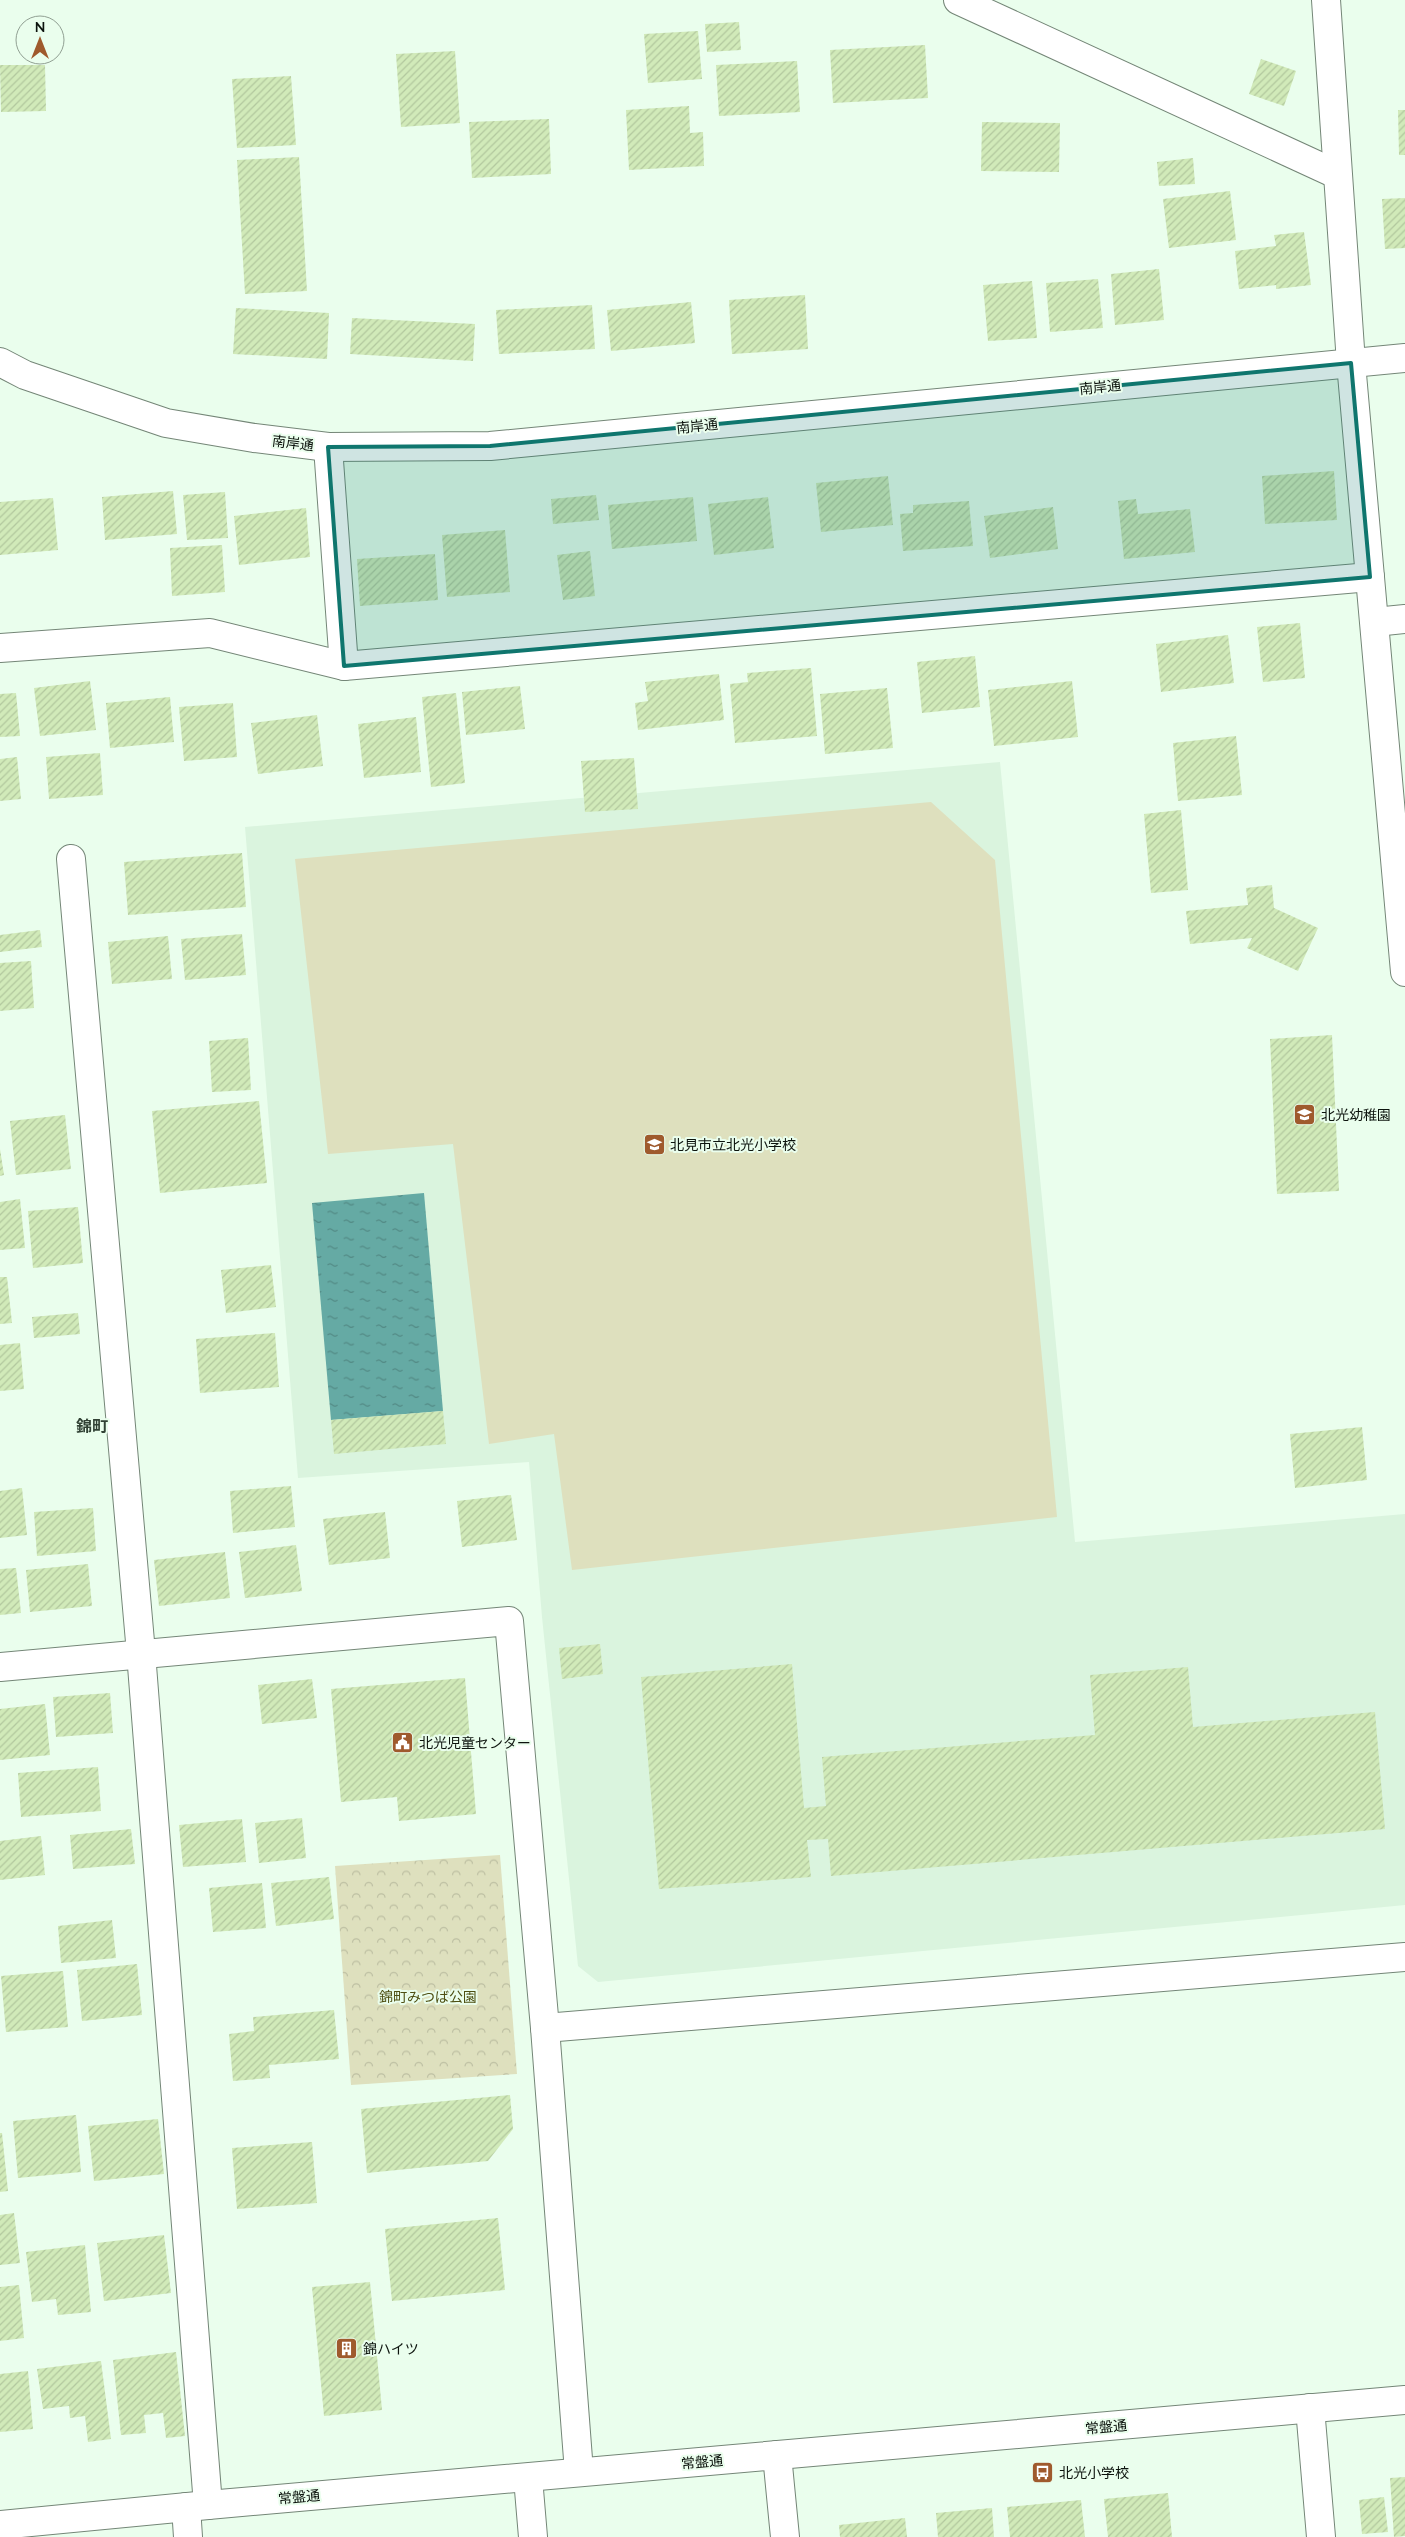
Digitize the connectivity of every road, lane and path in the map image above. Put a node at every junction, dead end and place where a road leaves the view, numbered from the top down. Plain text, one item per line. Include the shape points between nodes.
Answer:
1 (958, 0) edge
2 (1326, 0) edge
3 (1336, 174) junction
4 (1405, 358) edge
5 (0, 362) edge
6 (1351, 363) junction
7 (328, 447) junction
8 (1370, 577) junction
9 (1405, 619) edge
10 (1375, 622) junction
11 (0, 648) edge
12 (344, 666) junction
13 (1394, 730) edge
14 (1398, 838) edge
15 (71, 859) dead end
16 (1405, 972) edge
17 (141, 1653) junction
18 (0, 1667) edge
19 (1405, 1957) edge
20 (545, 2028) junction
21 (1405, 2400) edge
22 (1310, 2408) junction
23 (777, 2456) junction
24 (579, 2472) junction
25 (528, 2478) junction
26 (197, 2506) junction
27 (0, 2525) edge
28 (188, 2537) edge
29 (533, 2537) edge
30 (785, 2537) edge
31 (1321, 2537) edge

1 - 3 street
2 - 3 street
3 - 6 street
4 - 6 street, 南岸通
5 - 7 street, 南岸通 via 25,375 166,423
6 - 7 street, 南岸通 via 490,446
6 - 8 street
7 - 12 street
8 - 10 street
8 - 12 street
9 - 10 street
10 - 13 street
11 - 12 street via 210,633
13 - 14 street
14 - 16 street
15 - 17 street
17 - 18 street
17 - 20 street via 509,1621
17 - 26 street
19 - 20 street
20 - 24 street
21 - 22 street, 常盤通
22 - 23 street, 常盤通
22 - 31 street
23 - 24 street, 常盤通
23 - 30 street
24 - 25 street, 常盤通
25 - 26 street, 常盤通
25 - 29 street
26 - 27 street, 常盤通
26 - 28 street

